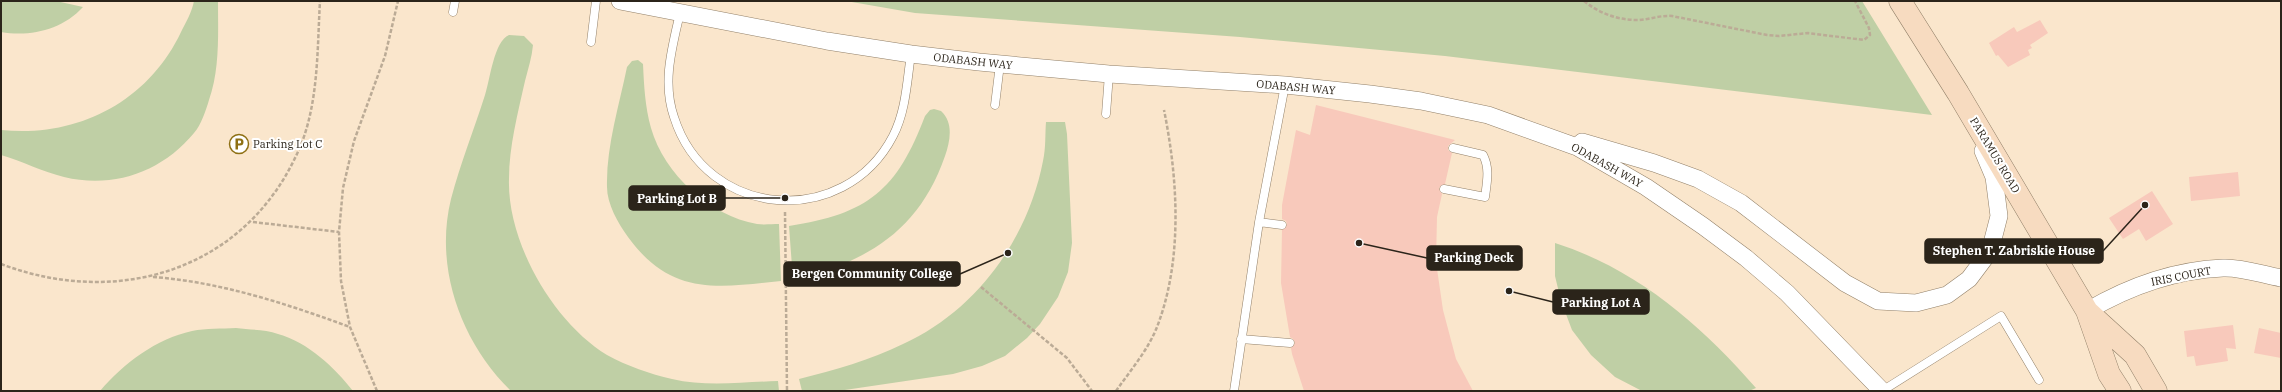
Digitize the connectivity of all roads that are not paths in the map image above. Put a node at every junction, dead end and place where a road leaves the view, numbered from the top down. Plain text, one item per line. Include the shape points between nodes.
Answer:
1 (456, 1) edge
2 (596, 1) edge
3 (620, 1) edge
4 (1900, 1) edge
5 (453, 12) dead end
6 (680, 13) junction
7 (591, 42) dead end
8 (911, 54) junction
9 (1000, 64) junction
10 (1109, 74) junction
11 (1285, 85) junction
12 (1958, 93) junction
13 (995, 105) dead end
14 (1106, 114) dead end
15 (1488, 115) junction
16 (1453, 148) dead end
17 (1444, 189) dead end
18 (1259, 222) junction
19 (1282, 224) dead end
20 (2281, 278) edge
21 (2087, 311) junction
22 (1241, 339) junction
23 (1290, 343) dead end
24 (1857, 364) junction
25 (2039, 380) dead end
26 (1234, 391) edge
27 (1868, 391) edge
28 (1882, 391) edge
29 (2120, 391) edge
30 (2156, 391) edge

1 - 5 lane
2 - 7 lane
3 - 6 street, ODABASH WAY
4 - 12 main road, PARAMUS ROAD
6 - 8 street, ODABASH WAY
6 - 8 lane via 668,62 673,116 683,140 696,159 715,177 740,192 768,200 796,201 826,195 857,180 878,159 893,135 904,106
8 - 9 street, ODABASH WAY
9 - 10 street, ODABASH WAY
9 - 13 lane
10 - 11 street, ODABASH WAY
10 - 14 lane
11 - 15 street, ODABASH WAY via 1420,101
11 - 18 lane
12 - 15 street via 1994,177 1999,216 1990,251 1969,279 1947,295 1916,304 1878,302 1845,283 1741,203 1698,179 1654,163
12 - 21 main road, PARAMUS ROAD
15 - 24 street, ODABASH WAY via 1578,147 1652,191 1746,258 1787,293
16 - 17 lane via 1483,154 1488,173 1484,197
18 - 19 lane
18 - 22 lane
20 - 21 street, IRIS COURT via 2224,268 2186,274 2145,282 2112,296
21 - 29 main road, PARAMUS ROAD via 2109,374
21 - 30 main road, PARAMUS ROAD via 2134,355
22 - 23 lane
22 - 26 lane
24 - 27 street
24 - 28 street, ODABASH WAY
25 - 28 lane via 2001,316

